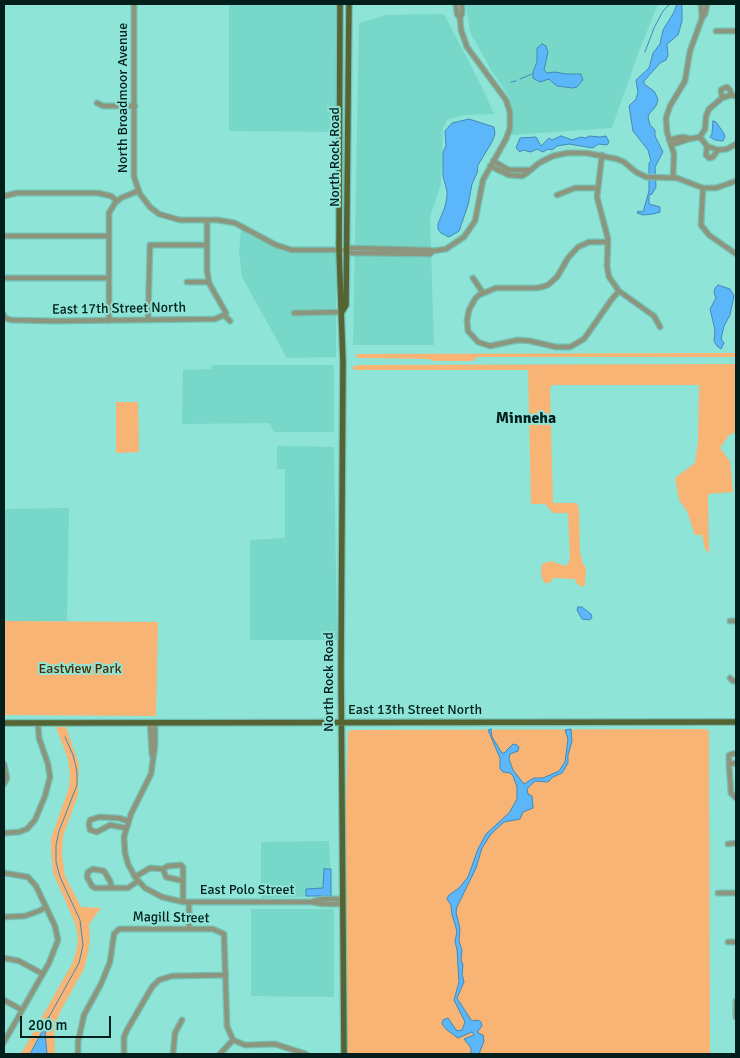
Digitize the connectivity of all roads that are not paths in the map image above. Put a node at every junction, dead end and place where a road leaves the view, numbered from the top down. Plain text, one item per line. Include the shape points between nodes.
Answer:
1 (134, 4) edge
2 (340, 4) edge
3 (349, 4) edge
4 (456, 4) edge
5 (462, 4) edge
6 (701, 4) edge
7 (707, 4) edge
8 (460, 18) junction
9 (702, 18) junction
10 (716, 31) dead end
11 (736, 31) edge
12 (340, 78) junction
13 (734, 96) edge
14 (722, 98) junction
15 (97, 103) dead end
16 (348, 105) junction
17 (134, 106) junction
18 (339, 113) junction
19 (700, 137) junction
20 (348, 142) junction
21 (670, 142) junction
22 (736, 144) edge
23 (707, 146) junction
24 (718, 150) junction
25 (602, 155) junction
26 (491, 164) junction
27 (673, 178) junction
28 (736, 181) edge
29 (598, 188) junction
30 (703, 188) junction
31 (138, 191) junction
32 (6, 195) edge
33 (557, 195) dead end
34 (117, 201) junction
35 (208, 220) junction
36 (4, 236) edge
37 (109, 236) junction
38 (148, 239) dead end
39 (608, 242) junction
40 (150, 245) junction
41 (207, 245) junction
42 (736, 245) edge
43 (339, 250) junction
44 (347, 250) junction
45 (734, 253) edge
46 (4, 278) edge
47 (108, 278) junction
48 (473, 278) dead end
49 (187, 282) dead end
50 (209, 282) junction
51 (619, 291) junction
52 (483, 293) junction
53 (343, 311) junction
54 (294, 313) dead end
55 (224, 315) junction
56 (4, 316) edge
57 (148, 320) junction
58 (109, 321) junction
59 (230, 321) dead end
60 (660, 327) dead end
61 (730, 621) dead end
62 (736, 621) edge
63 (730, 678) dead end
64 (736, 682) edge
65 (342, 722) junction
66 (736, 722) edge
67 (4, 723) edge
68 (38, 723) junction
69 (152, 723) junction
70 (736, 753) edge
71 (736, 763) edge
72 (4, 764) edge
73 (729, 764) junction
74 (4, 784) edge
75 (736, 798) edge
76 (129, 821) junction
77 (126, 828) junction
78 (4, 833) edge
79 (728, 844) dead end
80 (736, 844) edge
81 (163, 869) junction
82 (4, 873) edge
83 (137, 879) junction
84 (183, 881) junction
85 (112, 888) junction
86 (718, 893) dead end
87 (736, 893) edge
88 (186, 902) junction
89 (343, 902) junction
90 (46, 906) junction
91 (4, 917) edge
92 (189, 928) junction
93 (728, 942) dead end
94 (736, 942) edge
95 (4, 958) edge
96 (43, 974) junction
97 (226, 975) junction
98 (4, 1000) edge
99 (736, 1001) edge
100 (22, 1010) junction
101 (736, 1017) edge
102 (182, 1020) dead end
103 (233, 1040) junction
104 (4, 1042) edge
105 (78, 1054) edge
106 (124, 1054) edge
107 (173, 1054) edge
108 (220, 1054) edge
109 (306, 1054) edge
110 (344, 1054) edge

1 - 17 street, North Broadmoor Avenue
2 - 12 main road, North Rock Road
3 - 16 main road, North Rock Road
4 - 8 street via 456,14
5 - 8 street
6 - 9 street
7 - 9 street
8 - 26 street via 467,47 508,104 510,128
9 - 21 street via 690,51 685,81 668,111 666,125
10 - 11 street
12 - 16 main road via 344,82
12 - 18 main road, North Rock Road
13 - 14 street
13 - 14 street via 727,87 721,90
14 - 19 street via 709,109
15 - 17 street via 103,106
16 - 20 main road, North Rock Road
17 - 31 street, North Broadmoor Avenue via 134,177
18 - 20 main road via 343,115 343,140
18 - 43 main road, North Rock Road
19 - 21 street
19 - 23 street
20 - 44 main road, North Rock Road
21 - 27 street via 674,154
22 - 24 street
23 - 24 street
23 - 24 street via 709,158
25 - 26 street via 559,154 518,176 501,172
25 - 27 street via 624,162 646,177
25 - 29 street
26 - 44 street via 483,180 475,221 464,237 446,249 430,254 351,253
27 - 30 street
28 - 30 street via 716,188
29 - 33 street via 575,188
29 - 39 street via 598,205
30 - 45 street via 701,225
31 - 34 street
31 - 35 street via 159,214 180,220
32 - 34 street via 98,193
34 - 37 street via 109,213
35 - 41 street
35 - 43 street via 235,223 292,250
36 - 37 street
37 - 47 street
38 - 40 street
39 - 51 street via 608,271
39 - 52 street via 589,242 578,247 557,277 542,287 496,288
40 - 41 street
40 - 57 street
41 - 50 street
42 - 45 street
43 - 44 street
43 - 53 main road, North Rock Road via 340,304
44 - 53 main road, North Rock Road via 346,305
46 - 47 street
47 - 58 street
48 - 52 street
49 - 50 street
50 - 55 street via 226,313
51 - 52 street via 584,339 570,347 556,348 524,340 490,346 478,342 468,331 467,320 471,304
51 - 60 street via 654,316
53 - 54 street
53 - 65 main road, North Rock Road
55 - 57 street, East 17th Street North via 215,319
55 - 59 street
56 - 58 street, East 17th Street North via 11,320
57 - 58 street, East 17th Street North
61 - 62 street
63 - 64 street
65 - 66 main road, East 13th Street North
65 - 69 main road, East 13th Street North
65 - 89 main road, North Rock Road
67 - 68 main road, East 13th Street North
68 - 69 main road, East 13th Street North
68 - 78 street via 50,777 45,796 35,820 27,829
69 - 76 street via 155,746 151,774
70 - 73 street via 729,755
71 - 73 street
72 - 74 street via 7,778
73 - 75 street via 731,792
76 - 77 street
76 - 77 street via 99,817 90,820 89,824 90,830 96,832 110,825
77 - 83 street via 125,852
79 - 80 street
81 - 83 street via 150,868
81 - 84 street via 166,876
81 - 84 street via 181,865
82 - 90 street via 28,876
83 - 85 street via 128,888
83 - 88 street via 145,888 162,897
84 - 88 street
85 - 85 street via 104,870 88,872 92,886
86 - 87 street
88 - 89 street, East Polo Street via 311,902 323,899
88 - 92 street
89 - 110 main road, North Rock Road
90 - 91 street via 25,916
90 - 96 street via 58,940
92 - 97 street, Magill Street via 213,929 224,934
92 - 105 street, Magill Street via 119,929 114,934 110,962 84,1015
93 - 94 street
95 - 96 street via 19,961
96 - 100 street
97 - 103 street via 227,1026
97 - 106 street via 172,976 159,980 127,1030
98 - 100 street
99 - 101 street
100 - 104 street
102 - 107 street via 175,1033
103 - 108 street
103 - 109 street via 245,1045 275,1044

